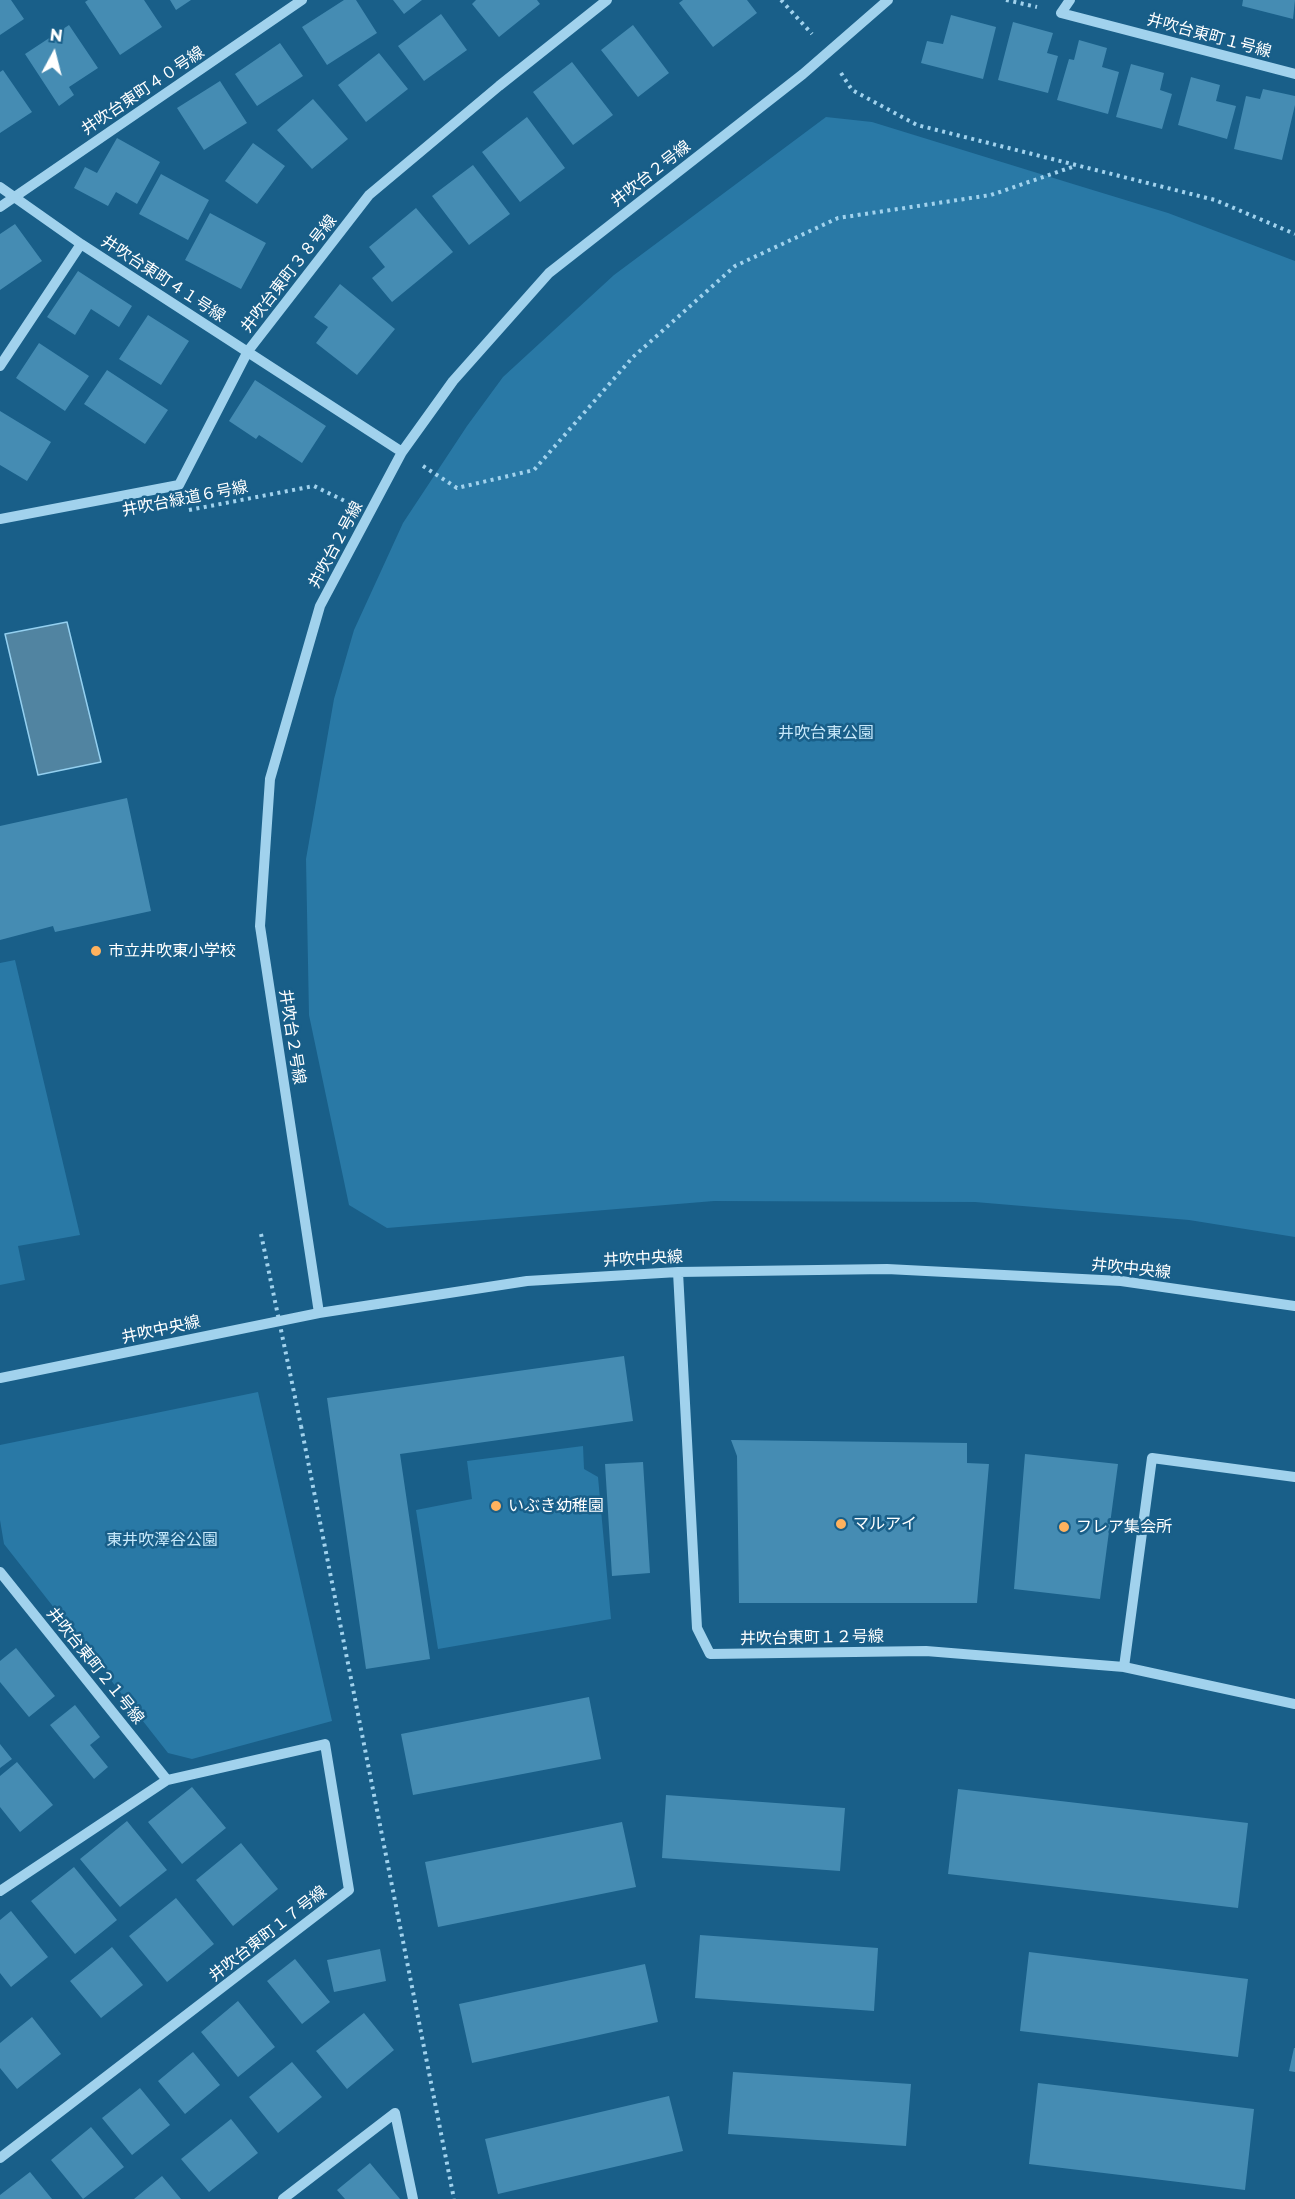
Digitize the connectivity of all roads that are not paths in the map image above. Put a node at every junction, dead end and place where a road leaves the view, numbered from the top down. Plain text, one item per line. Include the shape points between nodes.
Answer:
1 (302, 0) edge
2 (607, 0) edge
3 (888, 0) edge
4 (1070, 0) edge
5 (1295, 74) edge
6 (0, 187) edge
7 (13, 198) junction
8 (0, 207) edge
9 (81, 244) junction
10 (248, 351) junction
11 (0, 366) edge
12 (402, 452) junction
13 (0, 519) edge
14 (678, 1272) junction
15 (1295, 1306) edge
16 (319, 1313) junction
17 (0, 1378) edge
18 (1295, 1477) edge
19 (0, 1572) edge
20 (1124, 1667) junction
21 (1295, 1704) edge
22 (168, 1780) junction
23 (0, 1891) edge
24 (0, 2158) edge
25 (283, 2199) edge
26 (413, 2199) edge

1 - 7 street, 井吹台東町４０号線
2 - 10 street, 井吹台東町３８号線 via 369,195
3 - 12 street, 井吹台２号線 via 803,74 549,273 453,381
4 - 5 street, 井吹台東町１号線 via 1061,13
6 - 7 street, 井吹台東町４１号線
7 - 8 street, 井吹台東町４０号線
7 - 9 street, 井吹台東町４１号線
9 - 10 street, 井吹台東町４１号線
9 - 11 street
10 - 12 street, 井吹台東町４１号線
10 - 13 street, 井吹台東町３８号線 via 179,485
12 - 16 street, 井吹台２号線 via 320,606 270,779 260,926
14 - 15 street, 井吹中央線 via 887,1269 1121,1281
14 - 16 street, 井吹中央線 via 527,1281
14 - 20 street, 井吹台東町１２号線 via 697,1628 710,1654 926,1651
16 - 17 street, 井吹中央線
18 - 20 street via 1152,1458
19 - 22 street, 井吹台東町２１号線
20 - 21 street, 井吹台東町１２号線
22 - 23 street, 井吹台東町１７号線
22 - 24 street, 井吹台東町１７号線 via 325,1744 349,1890
25 - 26 street via 395,2114

